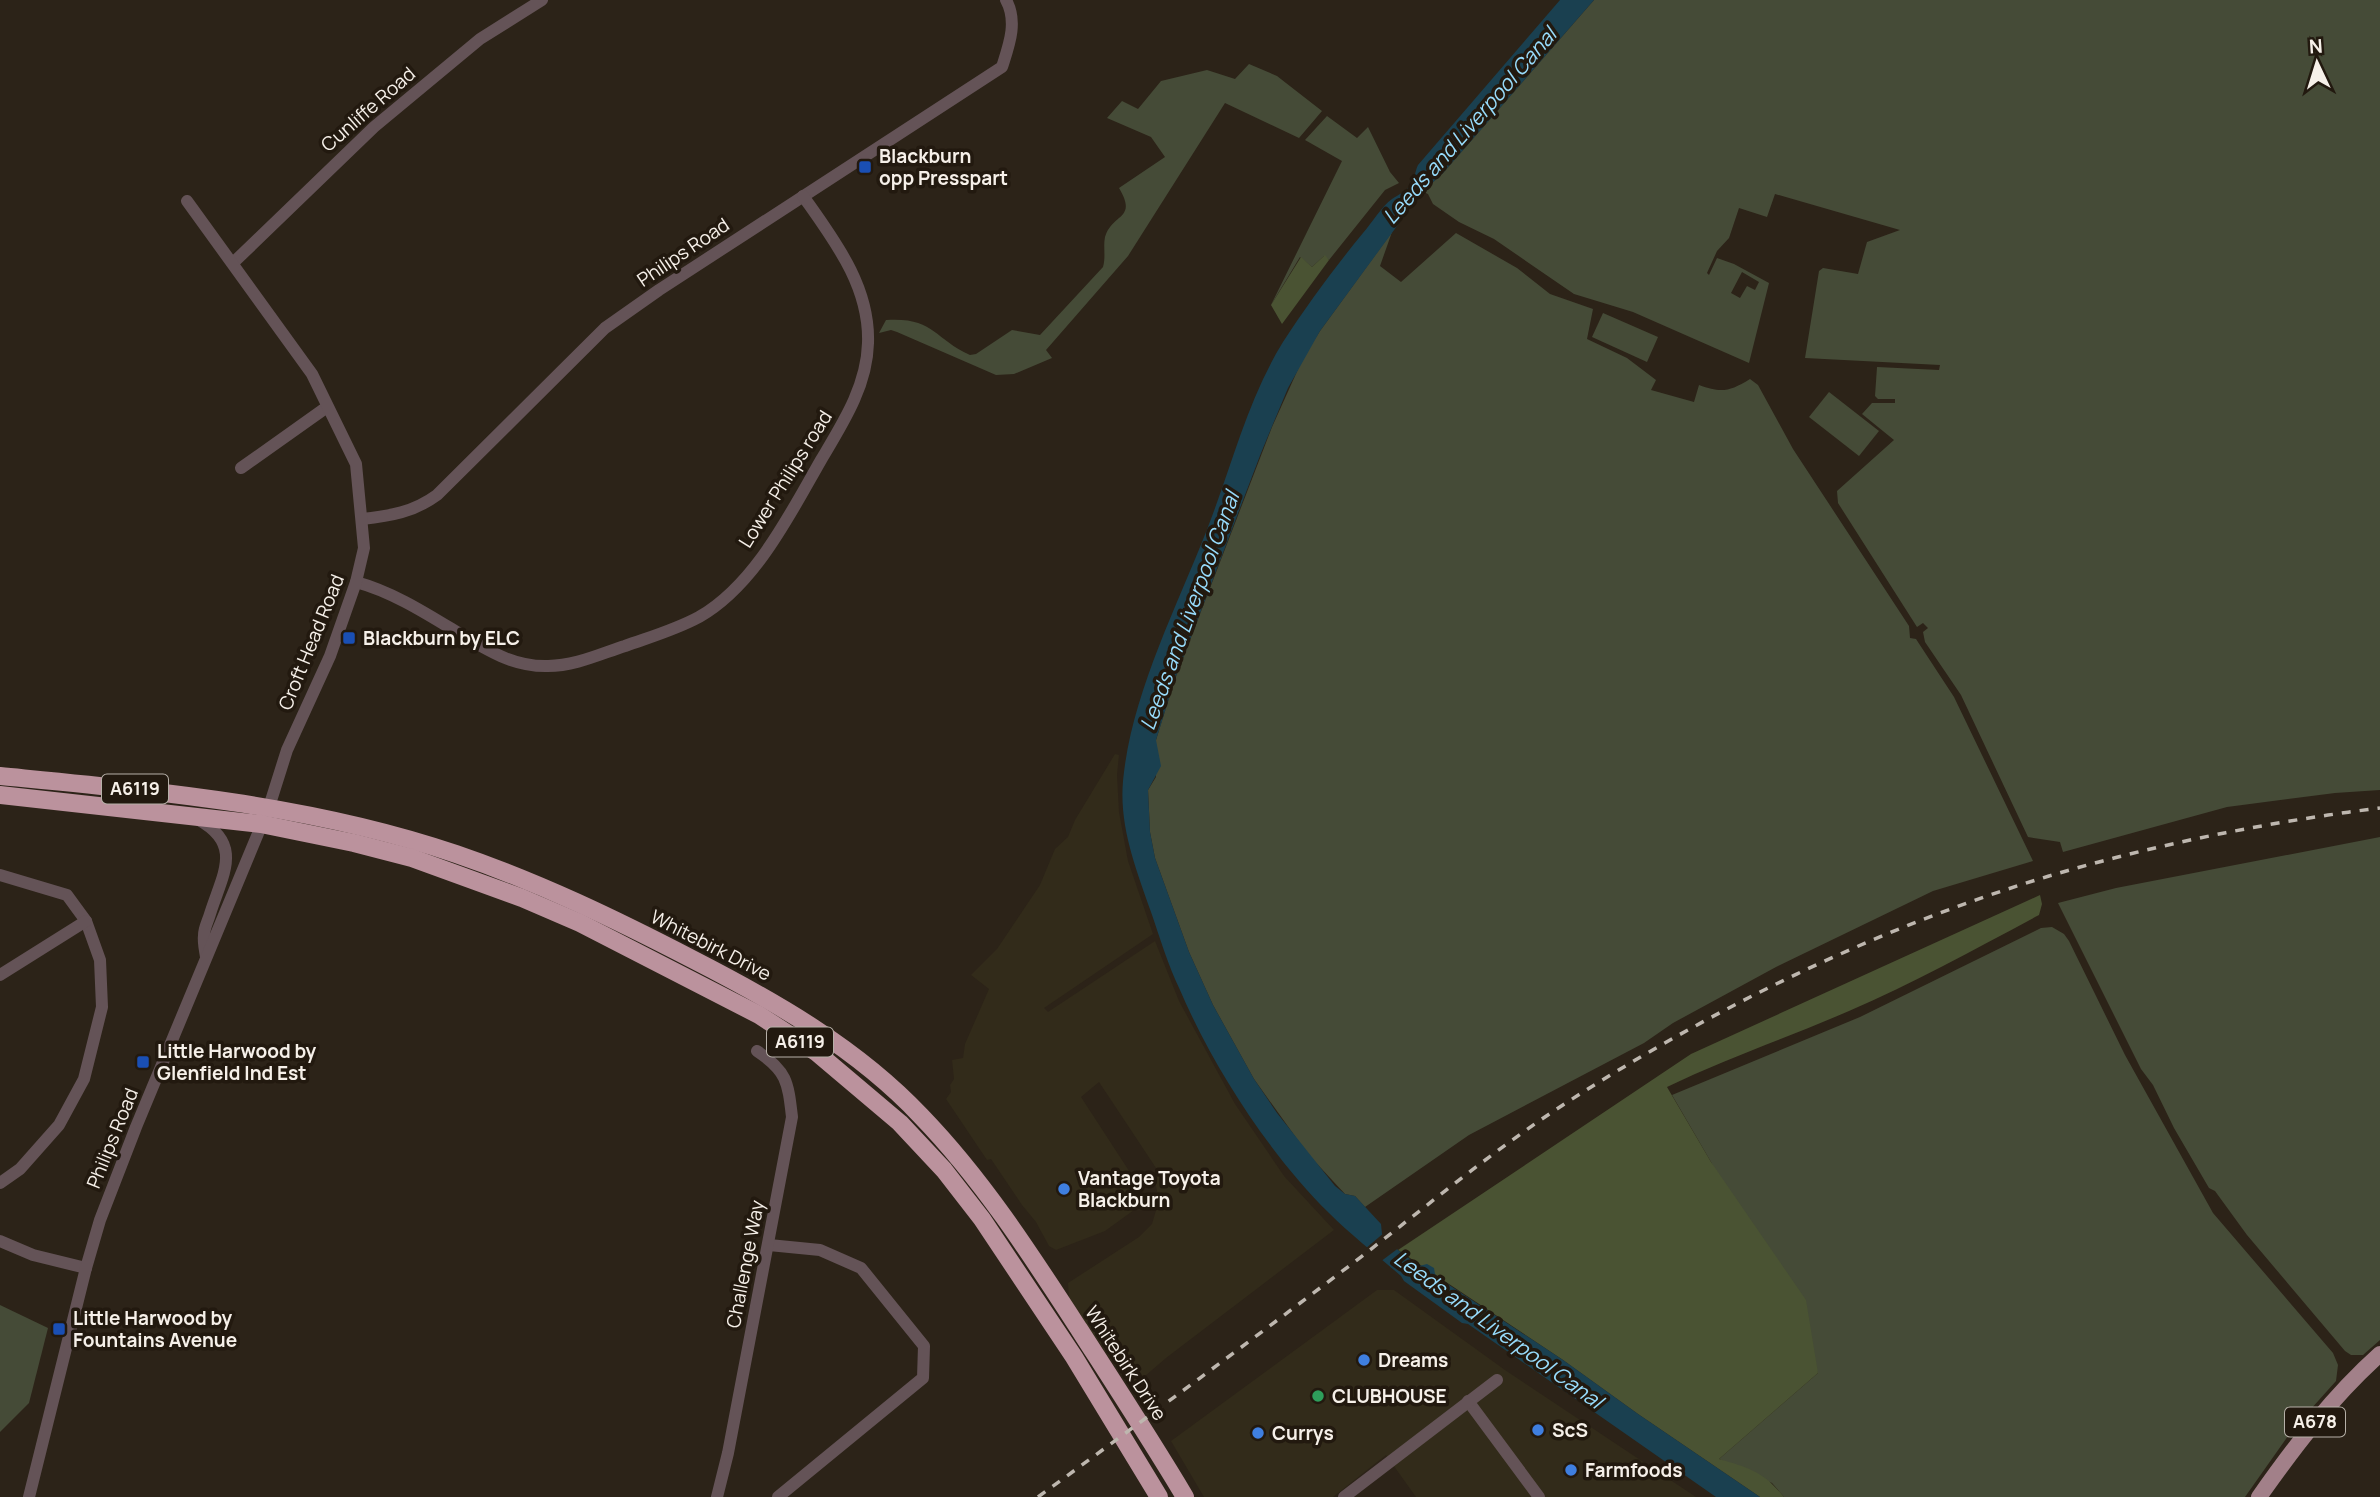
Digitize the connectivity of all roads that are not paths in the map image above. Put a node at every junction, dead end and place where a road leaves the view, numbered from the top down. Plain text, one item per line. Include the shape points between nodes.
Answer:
1 (542, 0) edge
2 (1009, 6) edge
3 (803, 196) junction
4 (187, 201) dead end
5 (233, 263) junction
6 (327, 407) junction
7 (241, 468) dead end
8 (362, 519) junction
9 (356, 582) junction
10 (0, 776) edge
11 (0, 795) edge
12 (269, 807) junction
13 (192, 816) junction
14 (261, 824) junction
15 (0, 875) edge
16 (86, 921) junction
17 (206, 957) junction
18 (0, 975) edge
19 (757, 1051) dead end
20 (0, 1183) edge
21 (0, 1241) edge
22 (769, 1245) junction
23 (86, 1268) junction
24 (2380, 1354) edge
25 (1497, 1380) dead end
26 (1468, 1401) junction
27 (29, 1497) edge
28 (717, 1497) edge
29 (778, 1497) edge
30 (1159, 1497) edge
31 (1185, 1497) edge
32 (1344, 1497) edge
33 (1539, 1497) edge
34 (2259, 1497) edge

1 - 5 street, Cunliffe Road via 480,39 374,127
2 - 3 street, Philips Road via 1012,35 1002,67
3 - 8 street, Philips Road via 605,328 437,495 411,510
3 - 9 street, Lower Philips road via 859,284 869,341 867,360 850,410 774,540 716,605 658,635 574,663 534,666 498,657 379,588
4 - 5 street, Croft Head Road
5 - 6 street, Croft Head Road via 312,374
6 - 7 street
6 - 8 street, Croft Head Road via 356,464
8 - 9 street, Croft Head Road via 364,548
9 - 12 street, Croft Head Road via 330,656 287,750
10 - 12 highway, Whitebirk Drive / A6119
11 - 13 highway, Whitebirk Drive / A6119
12 - 14 street, Philips Road
12 - 31 highway, Whitebirk Drive / A6119 via 399,837 528,880 748,988 833,1041 920,1115 965,1166 1048,1281
13 - 14 highway, Whitebirk Drive / A6119
13 - 17 street via 212,827 226,848 226,863 203,934
14 - 17 street, Philips Road
14 - 30 highway, Whitebirk Drive / A6119 via 412,859 522,898 694,980 816,1052 900,1123 982,1219
15 - 16 street via 67,895
16 - 18 street
16 - 20 street via 100,960 102,1007 84,1079 59,1125 20,1169
17 - 23 street, Philips Road via 100,1220
19 - 22 street, Challenge Way via 777,1065 789,1087 792,1117
21 - 23 street
22 - 28 street, Challenge Way
22 - 29 street via 820,1250 861,1268 924,1346 923,1378
23 - 27 street, Philips Road
24 - 34 main road, A678 via 2301,1438
25 - 26 street
26 - 32 street
26 - 33 street

